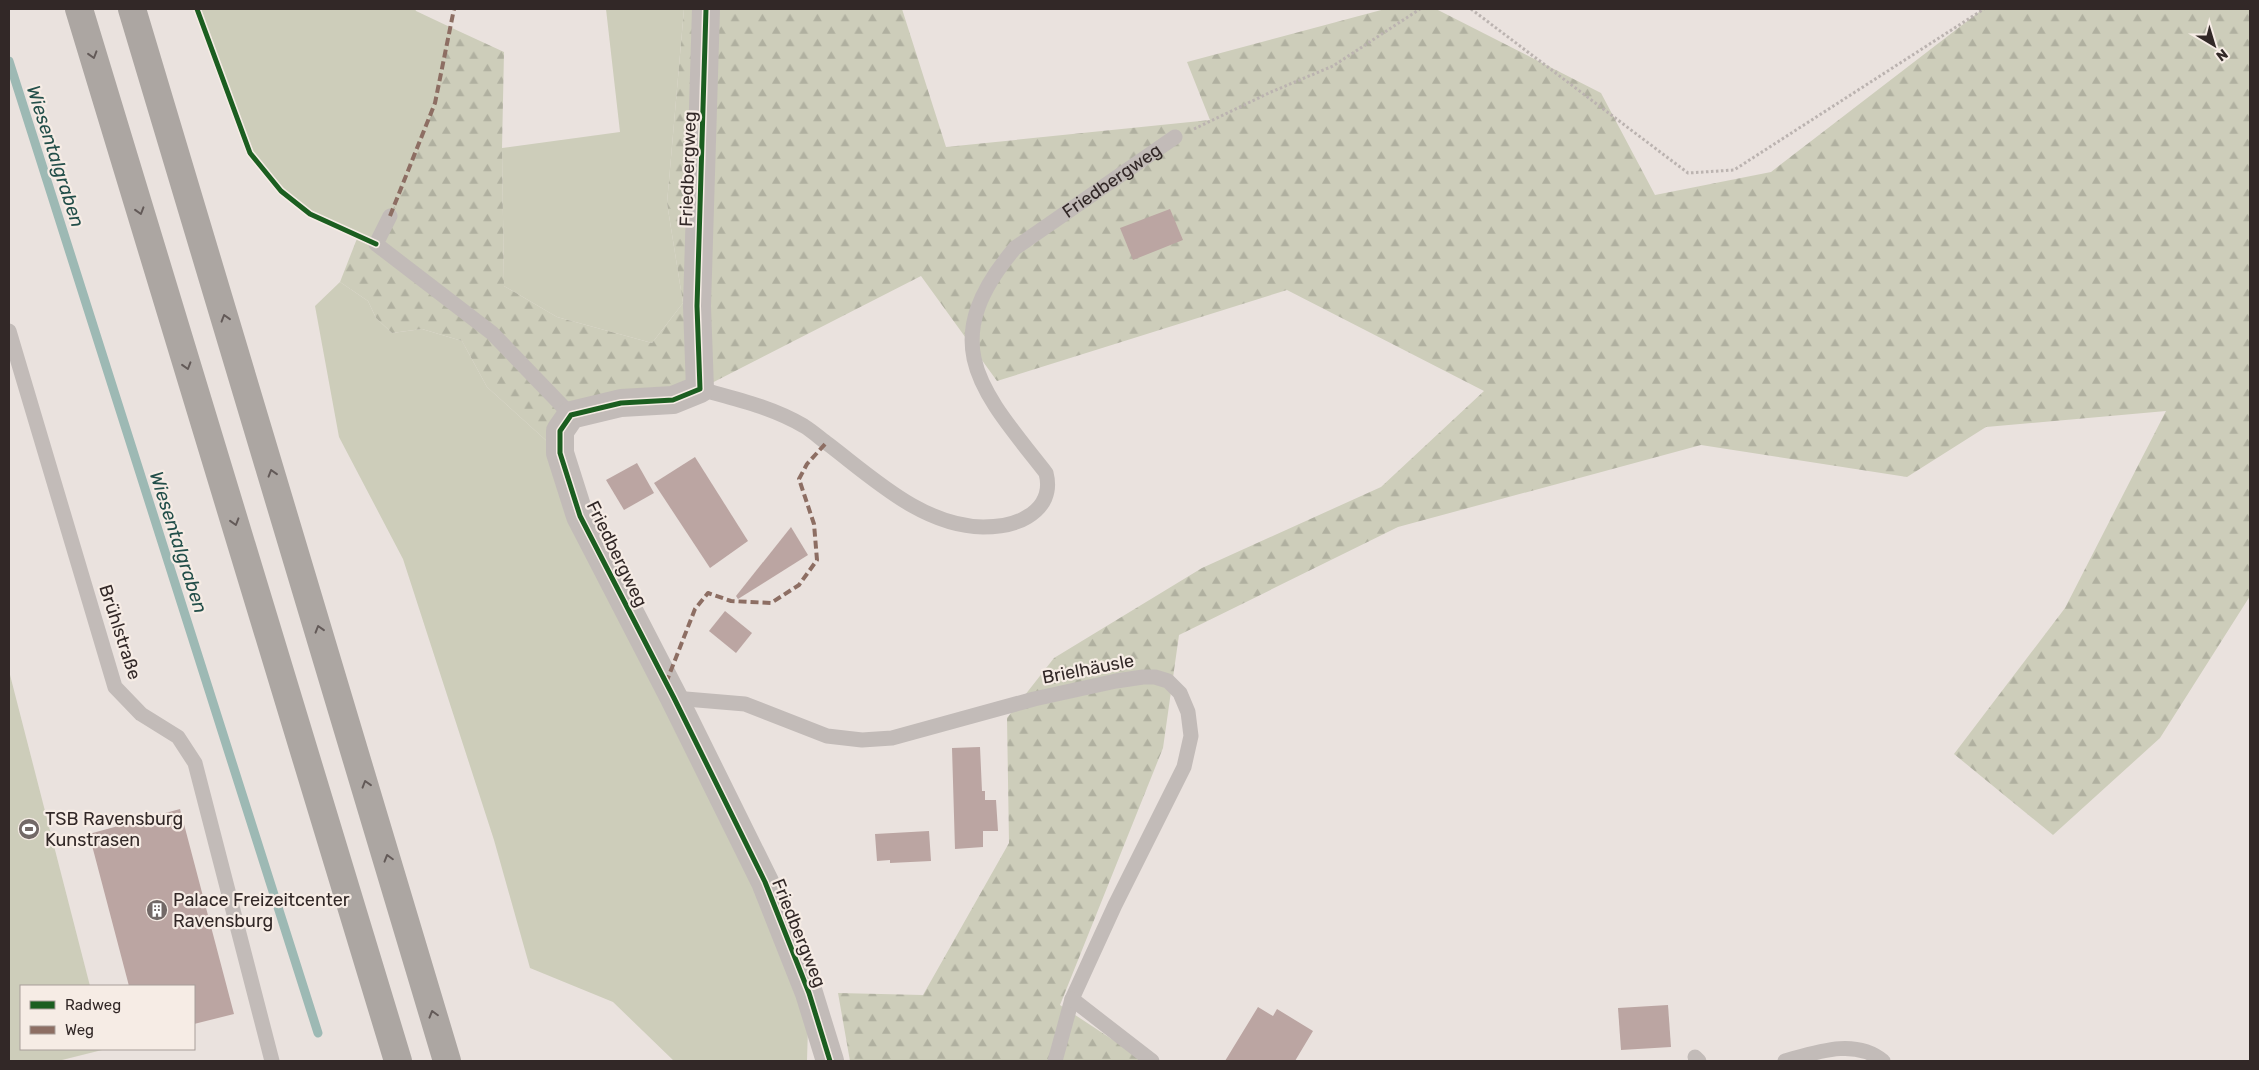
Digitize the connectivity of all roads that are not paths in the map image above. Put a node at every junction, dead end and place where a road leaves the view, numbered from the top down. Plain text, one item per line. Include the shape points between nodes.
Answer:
1 (79, 9) edge
2 (132, 9) edge
3 (706, 9) edge
4 (1176, 137) road end
5 (390, 216) dead end
6 (9, 331) edge
7 (700, 389) junction
8 (572, 415) junction
9 (674, 698) junction
10 (1072, 999) junction
11 (272, 1061) edge
12 (398, 1061) edge
13 (447, 1061) edge
14 (830, 1061) edge
15 (1054, 1061) edge
16 (1152, 1061) edge
17 (1785, 1061) edge
18 (1883, 1061) edge

1 -> 12 highway
13 -> 2 highway
3 - 7 street, Friedbergweg via 697,306
4 - 7 lane, Friedbergweg via 1015,248 996,270 977,306 972,343 988,396 1046,473 1049,482 1043,504 1022,521 994,527 938,518 894,493 804,426 766,407
5 - 8 lane via 376,244 492,333
6 - 11 lane, Brühlstraße via 115,687 141,714 178,737 195,763
7 - 8 street via 673,400 621,403
8 - 9 street, Friedbergweg via 560,431 560,453 580,516
9 - 10 lane, Brielhäusle via 745,704 826,736 862,740 892,738 1034,699 1116,682 1149,677 1168,681 1180,693 1188,712 1191,736 1184,766
9 - 14 street, Friedbergweg via 765,882 809,993
10 - 15 lane, Brielhäusle
10 - 16 lane
17 - 18 lane via 1832,1048 1873,1053

